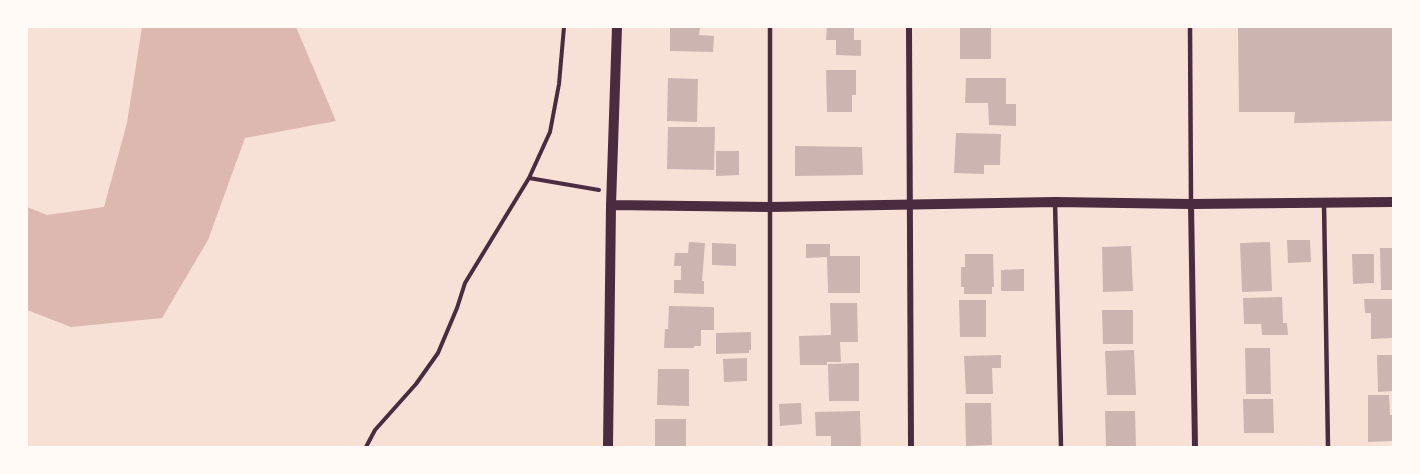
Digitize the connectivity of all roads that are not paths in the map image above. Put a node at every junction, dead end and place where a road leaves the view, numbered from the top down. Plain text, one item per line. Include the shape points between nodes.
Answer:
1 (617, 27) edge
2 (770, 27) edge
3 (909, 27) edge
4 (1190, 27) edge
5 (1055, 202) junction
6 (1393, 202) edge
7 (1324, 203) junction
8 (1191, 204) junction
9 (611, 205) junction
10 (909, 205) junction
11 (770, 207) junction
12 (608, 447) edge
13 (770, 447) edge
14 (911, 447) edge
15 (1061, 447) edge
16 (1195, 447) edge
17 (1328, 447) edge

1 - 9 street
2 - 11 lane
3 - 10 street
4 - 8 lane
5 - 8 street
5 - 10 street
5 - 15 lane
6 - 7 street
7 - 8 street
7 - 17 lane
8 - 16 street
9 - 11 street
9 - 12 street
10 - 11 street
10 - 14 street
11 - 13 lane

